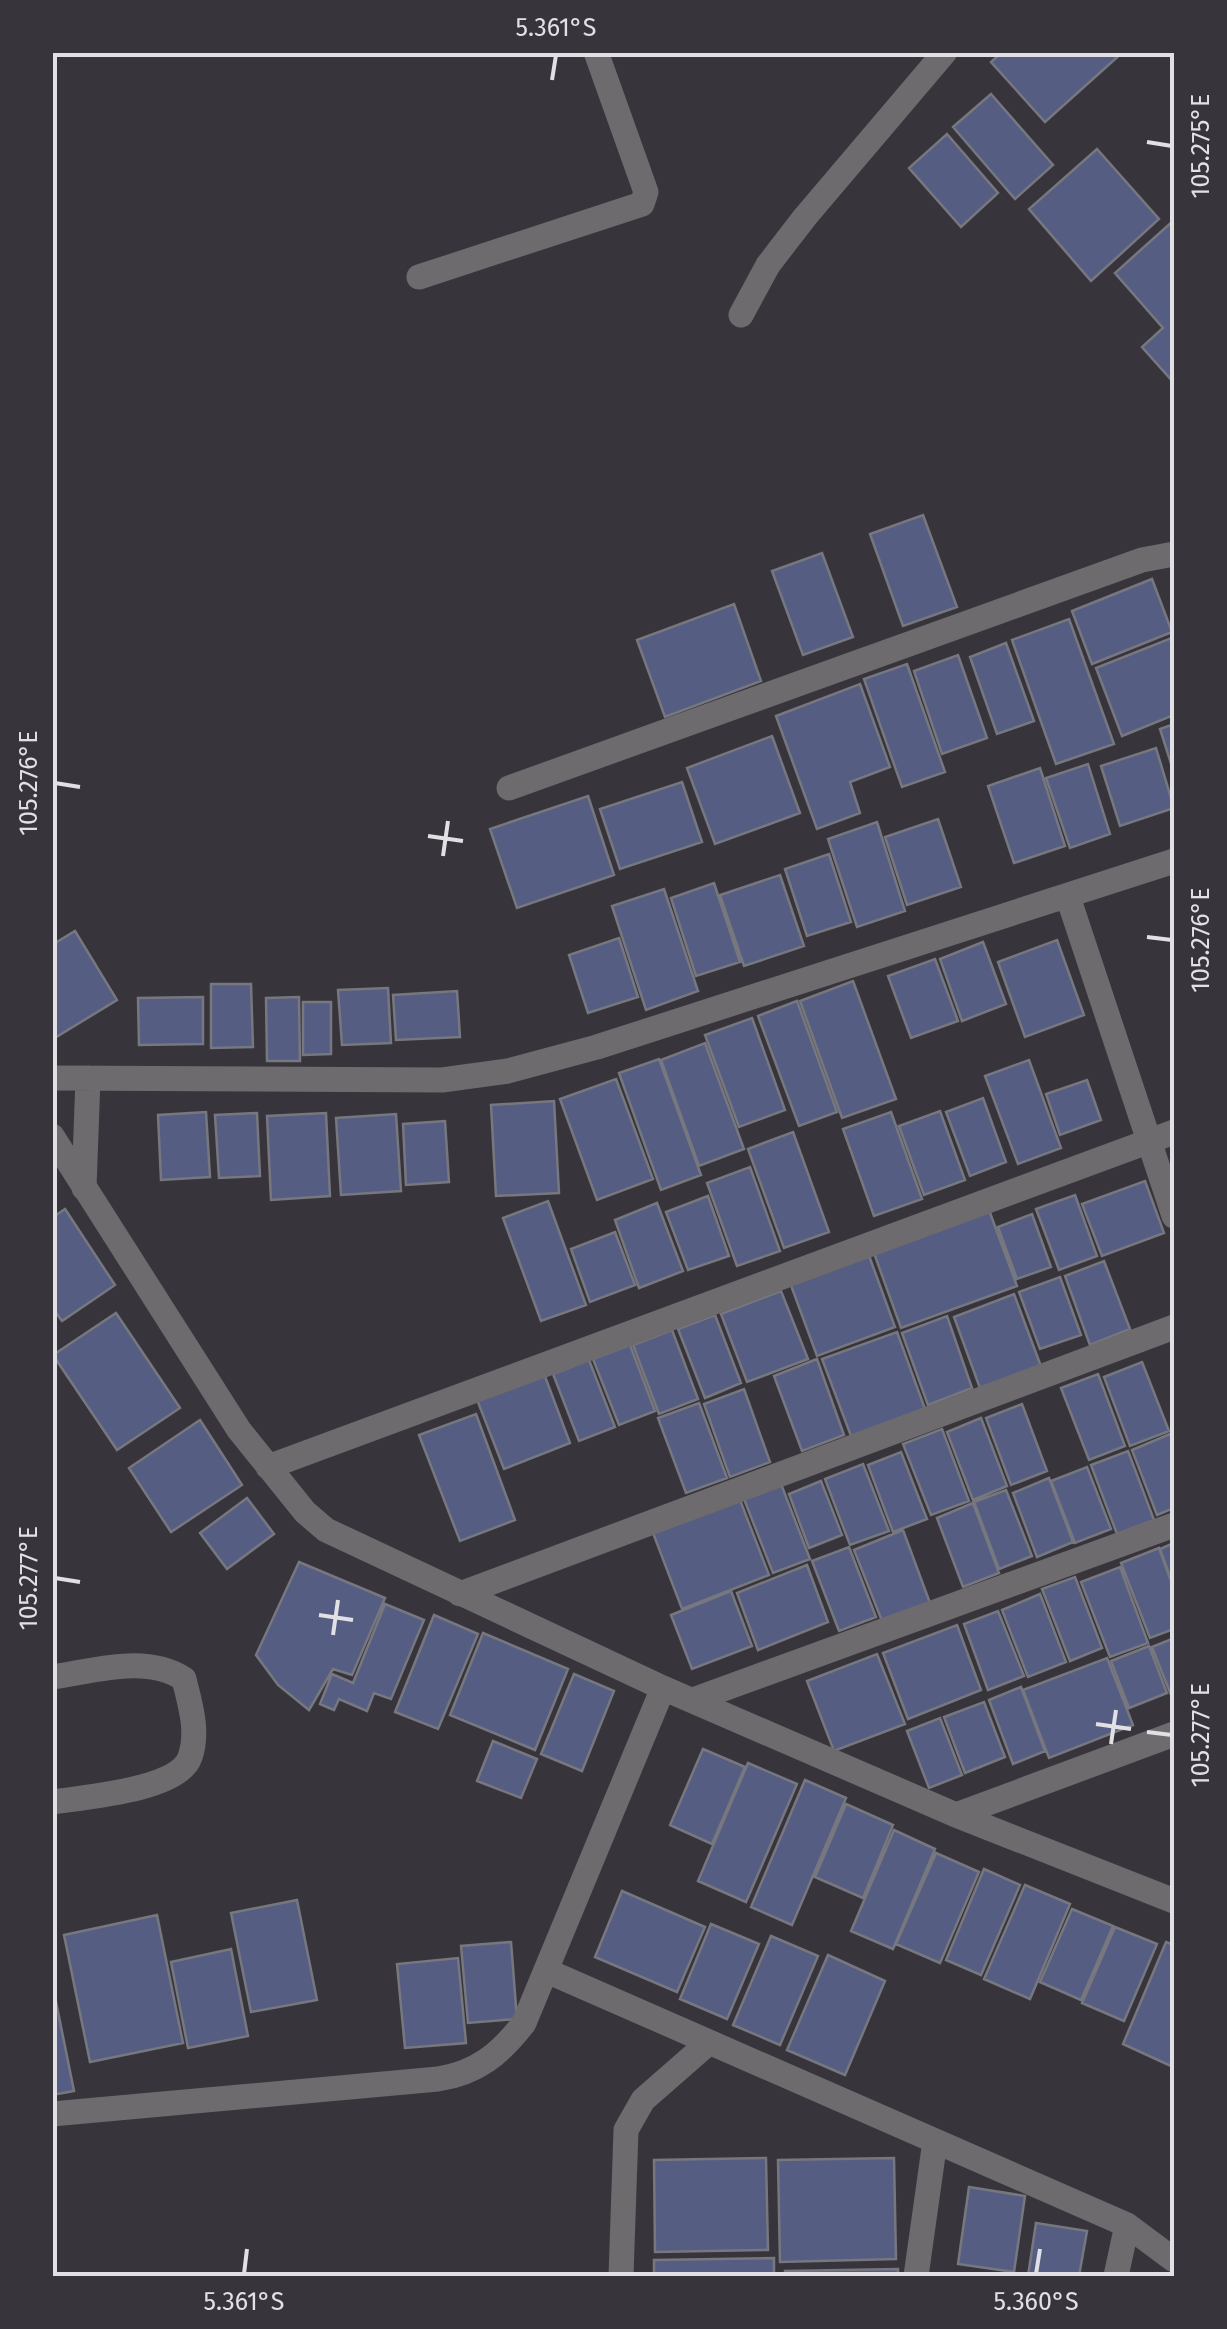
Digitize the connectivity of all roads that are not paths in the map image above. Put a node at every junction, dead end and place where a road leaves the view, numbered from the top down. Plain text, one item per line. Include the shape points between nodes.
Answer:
1 (596, 52) edge
2 (945, 52) edge
3 (419, 277) dead end
4 (741, 315) dead end
5 (1174, 554) edge
6 (509, 788) dead end
7 (1174, 861) edge
8 (1068, 896) junction
9 (52, 1078) edge
10 (88, 1078) junction
11 (1174, 1132) edge
12 (52, 1136) edge
13 (1147, 1139) junction
14 (84, 1190) junction
15 (1174, 1216) edge
16 (1174, 1328) edge
17 (268, 1466) junction
18 (1174, 1525) edge
19 (460, 1594) junction
20 (52, 1677) edge
21 (663, 1688) junction
22 (693, 1700) junction
23 (1174, 1734) edge
24 (52, 1802) edge
25 (956, 1815) junction
26 (1174, 1902) edge
27 (547, 1972) junction
28 (707, 2044) junction
29 (52, 2114) edge
30 (936, 2141) junction
31 (1126, 2225) junction
32 (1174, 2260) edge
33 (621, 2276) edge
34 (916, 2276) edge
35 (1116, 2276) edge

1 - 3 street via 646,192 642,204
2 - 4 street via 805,217
5 - 6 street
7 - 8 street
8 - 10 street via 508,1071 368,1082
8 - 13 street
9 - 10 street
10 - 14 street
11 - 13 street
12 - 14 street
13 - 15 street
13 - 17 street
14 - 17 street
16 - 19 street
17 - 19 street via 326,1530
18 - 22 street
19 - 21 street
20 - 24 street via 166,1667 184,1679 194,1730 190,1758 179,1774
21 - 22 street
21 - 27 street
22 - 25 street
23 - 25 street
25 - 26 street
27 - 28 street
27 - 29 street via 508,2044 464,2075
28 - 30 street
28 - 33 street via 643,2100 626,2130
30 - 31 street
30 - 34 street
31 - 32 street
31 - 35 street

